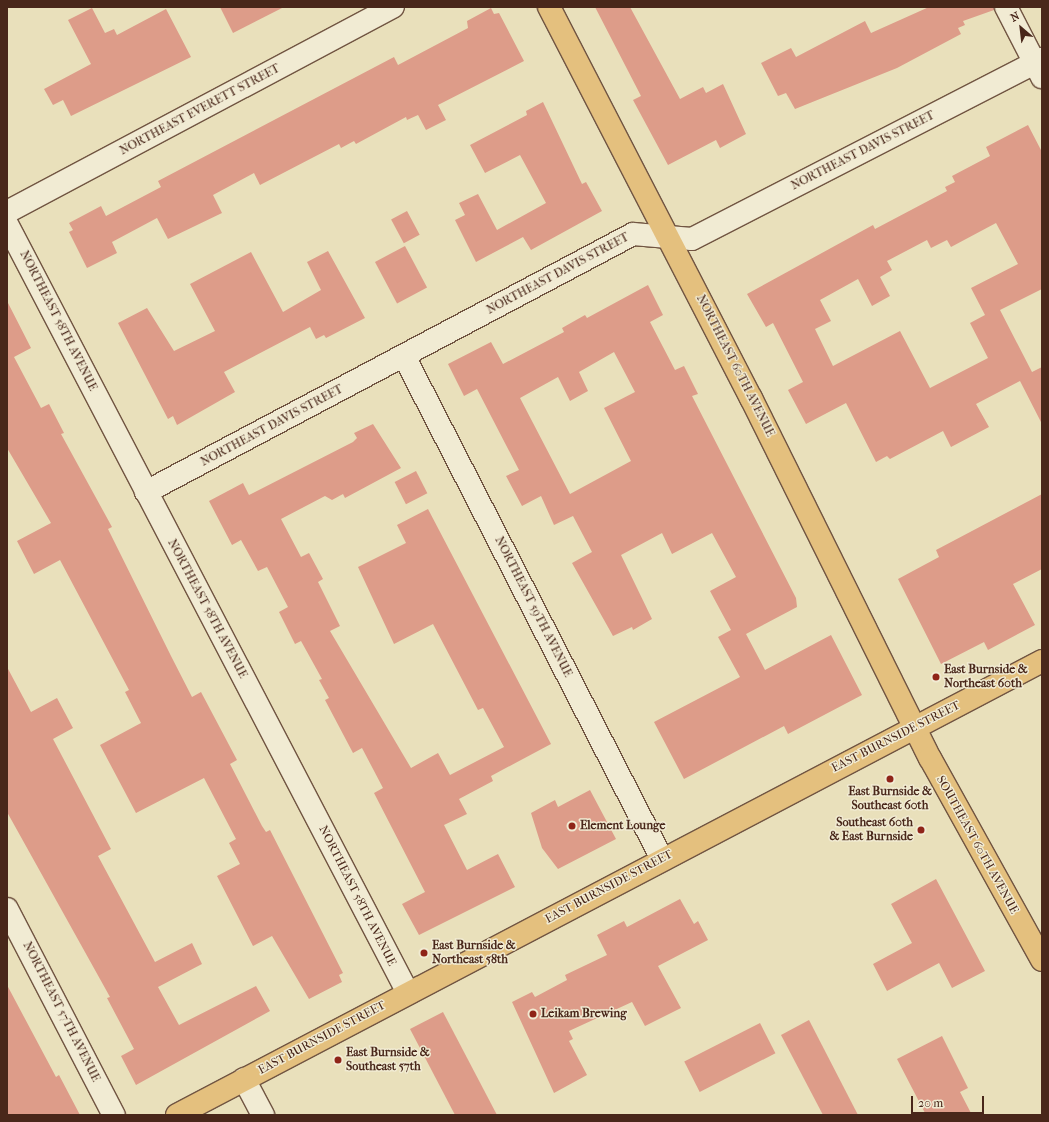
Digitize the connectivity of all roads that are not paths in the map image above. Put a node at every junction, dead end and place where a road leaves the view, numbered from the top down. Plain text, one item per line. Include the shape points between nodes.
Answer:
1 (393, 7) edge
2 (549, 7) edge
3 (1006, 7) edge
4 (1040, 66) edge
5 (7, 212) edge
6 (7, 224) edge
7 (668, 237) junction
8 (404, 356) junction
9 (146, 492) junction
10 (1042, 661) edge
11 (915, 728) junction
12 (662, 859) junction
13 (7, 909) edge
14 (1042, 960) edge
15 (408, 993) junction
16 (244, 1079) junction
17 (114, 1115) edge
18 (177, 1115) edge
19 (263, 1115) edge

1 - 5 street, NORTHEAST EVERETT STREET
2 - 7 main road, NORTHEAST 60TH AVENUE
3 - 4 street
4 - 7 street, NORTHEAST DAVIS STREET via 692,239
6 - 9 street, NORTHEAST 58TH AVENUE
7 - 8 street, NORTHEAST DAVIS STREET via 632,234
7 - 11 main road, NORTHEAST 60TH AVENUE
8 - 9 street, NORTHEAST DAVIS STREET
8 - 12 street, NORTHEAST 59TH AVENUE
9 - 15 street, NORTHEAST 58TH AVENUE
10 - 11 main road, EAST BURNSIDE STREET
11 - 12 main road, EAST BURNSIDE STREET
11 - 14 main road, SOUTHEAST 60TH AVENUE
12 - 15 main road, EAST BURNSIDE STREET
13 - 17 street, NORTHEAST 57TH AVENUE
15 - 16 main road, EAST BURNSIDE STREET
16 - 18 main road, EAST BURNSIDE STREET
16 - 19 street

